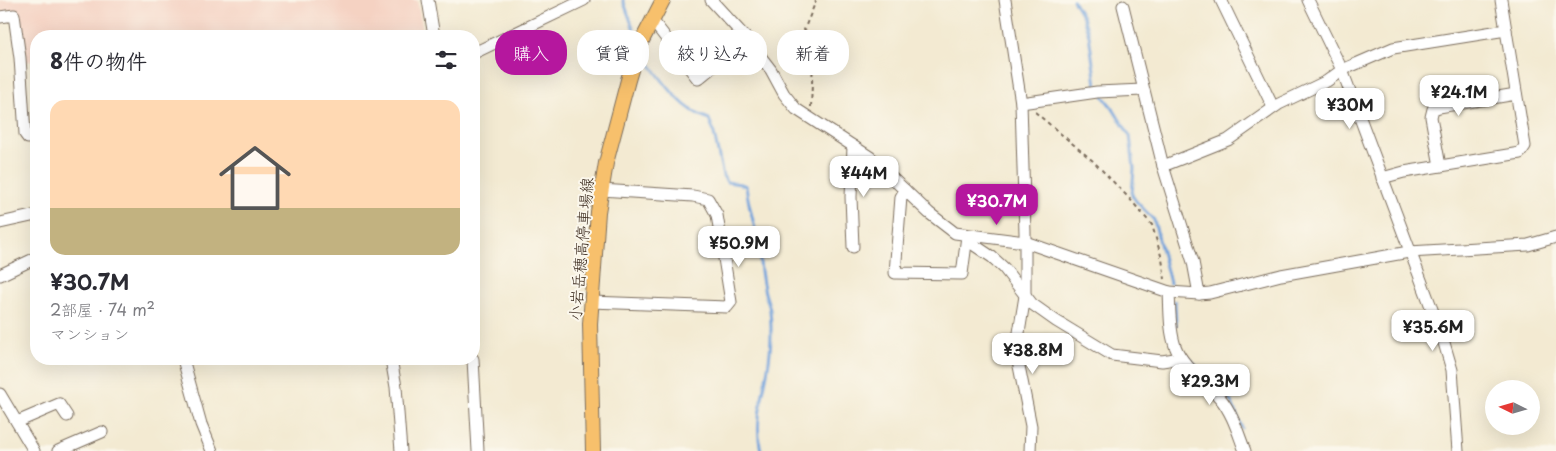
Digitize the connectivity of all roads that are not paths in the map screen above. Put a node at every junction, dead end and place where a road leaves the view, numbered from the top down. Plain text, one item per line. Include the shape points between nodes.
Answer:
1 (428, 0) edge
2 (584, 0) edge
3 (663, 0) edge
4 (1006, 0) edge
5 (1221, 0) edge
6 (1308, 0) edge
7 (1500, 0) edge
8 (716, 1) edge
9 (1123, 6) dead end
10 (0, 17) edge
11 (652, 20) junction
12 (433, 30) edge
13 (660, 30) edge
14 (740, 30) edge
15 (1506, 30) junction
16 (480, 50) edge
17 (767, 65) edge
18 (1342, 70) junction
19 (1143, 90) junction
20 (1516, 94) junction
21 (1023, 103) junction
22 (1273, 107) junction
23 (30, 138) edge
24 (853, 146) junction
25 (1163, 166) junction
26 (1440, 166) junction
27 (1382, 178) junction
28 (601, 190) junction
29 (904, 190) junction
30 (30, 216) edge
31 (0, 223) edge
32 (966, 236) junction
33 (1556, 237) edge
34 (1025, 242) junction
35 (853, 247) dead end
36 (1409, 252) junction
37 (30, 261) edge
38 (0, 275) edge
39 (1170, 292) junction
40 (1199, 294) junction
41 (1025, 296) junction
42 (591, 302) junction
43 (1181, 358) junction
44 (184, 365) edge
45 (392, 365) edge
46 (473, 365) edge
47 (0, 394) edge
48 (67, 416) dead end
49 (17, 422) junction
50 (102, 432) dead end
51 (207, 450) edge
52 (34, 451) edge
53 (58, 451) edge
54 (401, 451) edge
55 (478, 451) edge
56 (593, 451) edge
57 (1030, 451) edge
58 (1245, 451) edge
59 (1458, 451) edge

1 - 12 street
2 - 16 street
3 - 11 main road, 小岩岳穂高停車場線
4 - 21 street
5 - 22 street
6 - 18 street
7 - 15 street
8 - 14 street
9 - 19 street
10 - 23 street via 14,15 24,134
11 - 13 street
11 - 28 main road, 小岩岳穂高停車場線 via 637,50 628,80
15 - 18 street via 1393,48
15 - 20 street
17 - 24 street via 796,109
18 - 22 street via 1327,81
18 - 27 street
19 - 21 street via 1097,92
19 - 25 street
20 - 26 street via 1525,146 1520,152
20 - 26 street via 1433,109 1431,117
21 - 34 street
22 - 25 street via 1228,140
24 - 29 street via 884,169
24 - 35 street
25 - 40 street via 1186,235
26 - 27 street
27 - 36 street
28 - 42 main road, 小岩岳穂高停車場線
28 - 42 street via 708,199 717,215 731,302 727,307
29 - 32 street via 948,229
29 - 32 street via 896,273 962,274
30 - 31 street
32 - 34 street
32 - 41 street via 1004,268
33 - 36 street via 1528,245
34 - 39 street
34 - 41 street
36 - 40 street
36 - 59 street via 1452,370
37 - 38 street
39 - 40 street
39 - 43 street via 1172,335
41 - 43 street via 1056,321 1112,355 1162,361
41 - 57 street via 1016,351 1031,426
42 - 56 main road, 小岩岳穂高停車場線
43 - 58 street via 1232,415
44 - 51 street
45 - 54 street
46 - 55 street
47 - 49 street
48 - 49 street via 59,404
49 - 52 street
50 - 53 street

